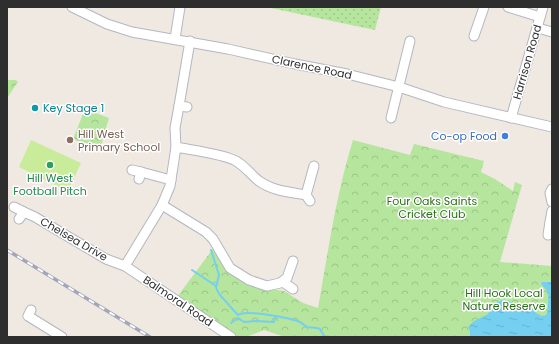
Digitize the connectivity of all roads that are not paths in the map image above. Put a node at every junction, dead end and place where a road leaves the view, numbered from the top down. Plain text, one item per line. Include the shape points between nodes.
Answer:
1 (72, 7) edge
2 (180, 7) edge
3 (484, 7) edge
4 (508, 7) edge
5 (543, 7) edge
6 (540, 17) junction
7 (538, 28) junction
8 (552, 32) edge
9 (474, 36) dead end
10 (175, 39) junction
11 (190, 41) junction
12 (410, 41) dead end
13 (399, 87) junction
14 (390, 118) dead end
15 (511, 118) junction
16 (552, 128) edge
17 (176, 147) junction
18 (314, 166) dead end
19 (137, 174) dead end
20 (171, 180) junction
21 (552, 189) edge
22 (552, 202) edge
23 (162, 205) junction
24 (14, 206) dead end
25 (552, 211) edge
26 (551, 222) edge
27 (548, 235) dead end
28 (293, 261) dead end
29 (125, 266) junction
30 (283, 282) junction
31 (293, 289) dead end
32 (28, 317) dead end
33 (62, 337) edge
34 (231, 337) edge

1 - 10 street, Clarence Road via 107,24 132,32
2 - 10 street
3 - 9 street
4 - 6 street
5 - 6 street, Harrison Road
6 - 7 street, Harrison Road
7 - 8 street
7 - 15 street, Harrison Road
10 - 11 street, Clarence Road
11 - 13 street, Clarence Road
11 - 17 street via 183,106 175,128
12 - 13 street
13 - 14 street
13 - 15 street, Clarence Road via 444,102
15 - 16 street, Clarence Road
17 - 18 street via 235,160 259,181 279,191 308,198
17 - 20 street
19 - 20 street
20 - 23 street
21 - 22 street
23 - 29 street
23 - 30 street via 206,232 230,268 248,280 267,286
24 - 29 street, Chelsea Drive via 21,215 47,224 106,259
25 - 26 street
26 - 27 street
28 - 30 street
29 - 34 street, Balmoral Road
30 - 31 street
32 - 33 street

